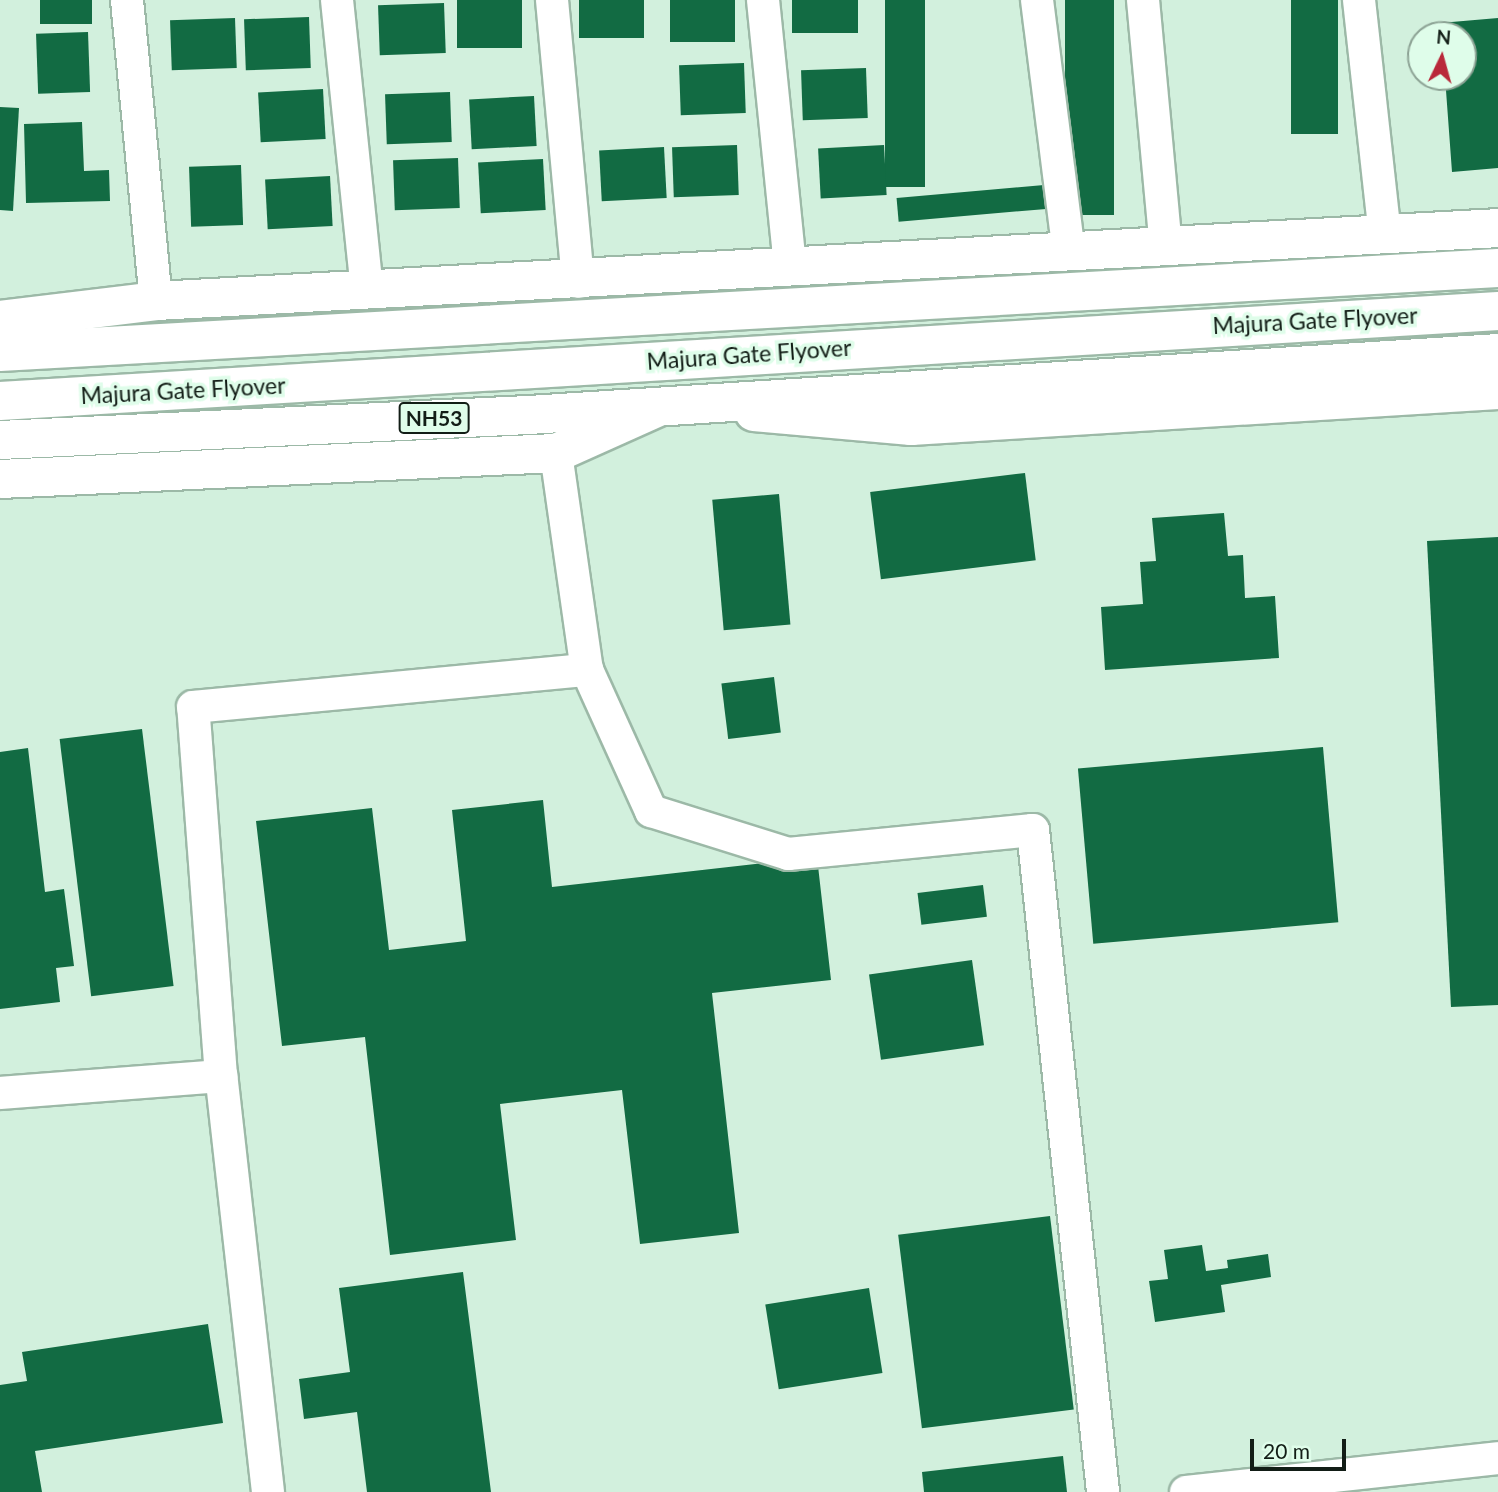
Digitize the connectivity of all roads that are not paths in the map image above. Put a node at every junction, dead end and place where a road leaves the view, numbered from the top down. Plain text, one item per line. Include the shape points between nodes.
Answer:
1 (127, 0) edge
2 (337, 0) edge
3 (552, 0) edge
4 (763, 0) edge
5 (1037, 0) edge
6 (1143, 0) edge
7 (1359, 0) edge
8 (1498, 228) edge
9 (1385, 235) junction
10 (1166, 247) junction
11 (1069, 252) junction
12 (790, 267) junction
13 (1498, 268) edge
14 (578, 282) junction
15 (367, 291) junction
16 (156, 301) junction
17 (1498, 311) edge
18 (0, 320) edge
19 (0, 352) edge
20 (1498, 353) edge
21 (1498, 390) edge
22 (0, 401) edge
23 (667, 404) junction
24 (0, 440) edge
25 (556, 453) junction
26 (0, 479) edge
27 (587, 670) junction
28 (221, 1076) junction
29 (0, 1093) edge
30 (1498, 1458) edge
31 (268, 1492) edge
32 (1103, 1492) edge
33 (1186, 1492) edge

1 - 16 street
2 - 15 street
3 - 14 street
4 - 12 street
5 - 11 street
6 - 10 street
7 - 9 street
8 - 9 main road
9 - 10 main road
10 - 11 main road
11 - 12 main road
12 - 14 main road
13 - 19 main road
14 - 15 main road
15 - 16 main road
16 - 18 main road
17 - 22 main road, Majura Gate Flyover
20 - 23 main road, Majura Gate Flyover / NH53
21 - 23 main road via 911,426
23 - 24 main road, Majura Gate Flyover / NH53
23 - 25 main road
25 - 26 main road
25 - 27 street
27 - 28 street via 193,707
27 - 32 street via 651,811 788,854 1033,830
28 - 29 street
28 - 31 street
30 - 33 street

